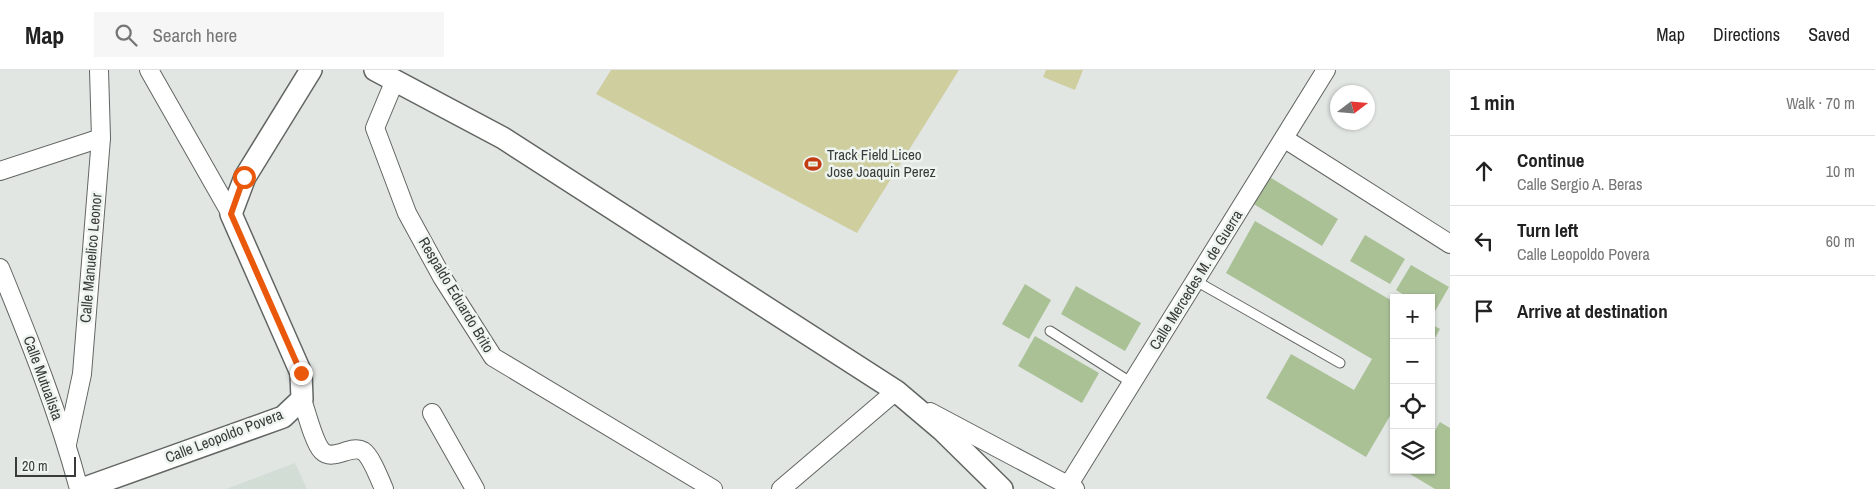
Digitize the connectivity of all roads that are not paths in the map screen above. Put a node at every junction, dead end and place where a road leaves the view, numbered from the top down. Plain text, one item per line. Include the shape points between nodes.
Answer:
1 (99, 70) edge
2 (150, 70) edge
3 (311, 70) edge
4 (375, 70) edge
5 (1326, 70) edge
6 (396, 80) junction
7 (102, 138) junction
8 (1285, 138) junction
9 (0, 171) edge
10 (231, 214) junction
11 (1450, 244) edge
12 (0, 268) edge
13 (1196, 281) junction
14 (1050, 331) dead end
15 (1340, 363) dead end
16 (1132, 383) junction
17 (902, 395) junction
18 (302, 400) junction
19 (432, 413) dead end
20 (67, 444) junction
21 (1070, 488) edge
22 (81, 489) edge
23 (384, 489) edge
24 (475, 489) edge
25 (713, 489) edge
26 (781, 489) edge
27 (1002, 489) edge

1 - 7 street, Calle Manuelico Leonor
2 - 10 street
3 - 10 street via 244,177
4 - 6 street
5 - 8 street, Calle Mercedes M. de Guerra
6 - 17 street via 503,138
6 - 25 street, Respaldo Eduardo Brito via 376,128 407,213 442,277 493,357
7 - 9 street
7 - 20 street, Calle Manuelico Leonor via 82,374
8 - 11 street
8 - 13 street, Calle Mercedes M. de Guerra
10 - 18 street via 301,373
12 - 20 street, Calle Mutualista
13 - 15 lane
13 - 16 street, Calle Mercedes M. de Guerra
14 - 16 lane
16 - 21 street, Calle Mercedes M. de Guerra
17 - 21 street
17 - 26 street
17 - 27 street
18 - 22 street, Calle Leopoldo Povera via 283,417
18 - 23 street via 323,452 363,451
19 - 24 street
20 - 22 street, Calle Mutualista

